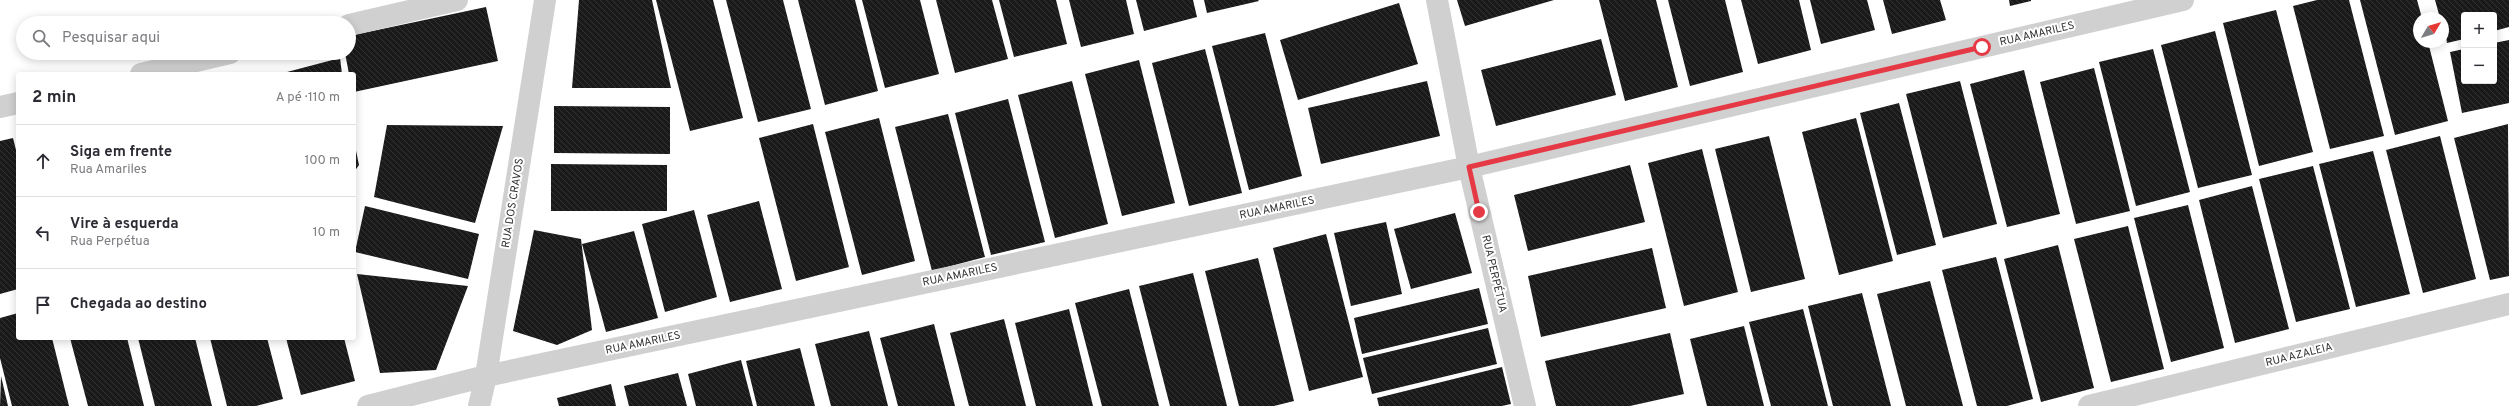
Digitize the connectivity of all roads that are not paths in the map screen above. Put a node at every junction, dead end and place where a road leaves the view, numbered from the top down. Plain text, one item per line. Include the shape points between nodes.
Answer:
1 (457, 0) edge
2 (545, 0) edge
3 (1437, 0) edge
4 (2184, 0) edge
5 (356, 23) edge
6 (200, 60) edge
7 (149, 72) edge
8 (16, 103) edge
9 (0, 107) edge
10 (1469, 167) junction
11 (2509, 304) edge
12 (486, 376) junction
13 (368, 406) edge
14 (479, 406) edge
15 (1525, 406) edge
16 (2089, 406) edge

1 - 5 street
2 - 12 street, RUA DOS CRAVOS
3 - 10 street, RUA PERPÉTUA
4 - 10 street, RUA AMARILES
6 - 7 street
8 - 9 street
10 - 12 street, RUA AMARILES
10 - 15 street, RUA PERPÉTUA
11 - 16 street, RUA AZALEIA
12 - 13 street, RUA AMARILES
12 - 14 street, RUA DOS CRAVOS

